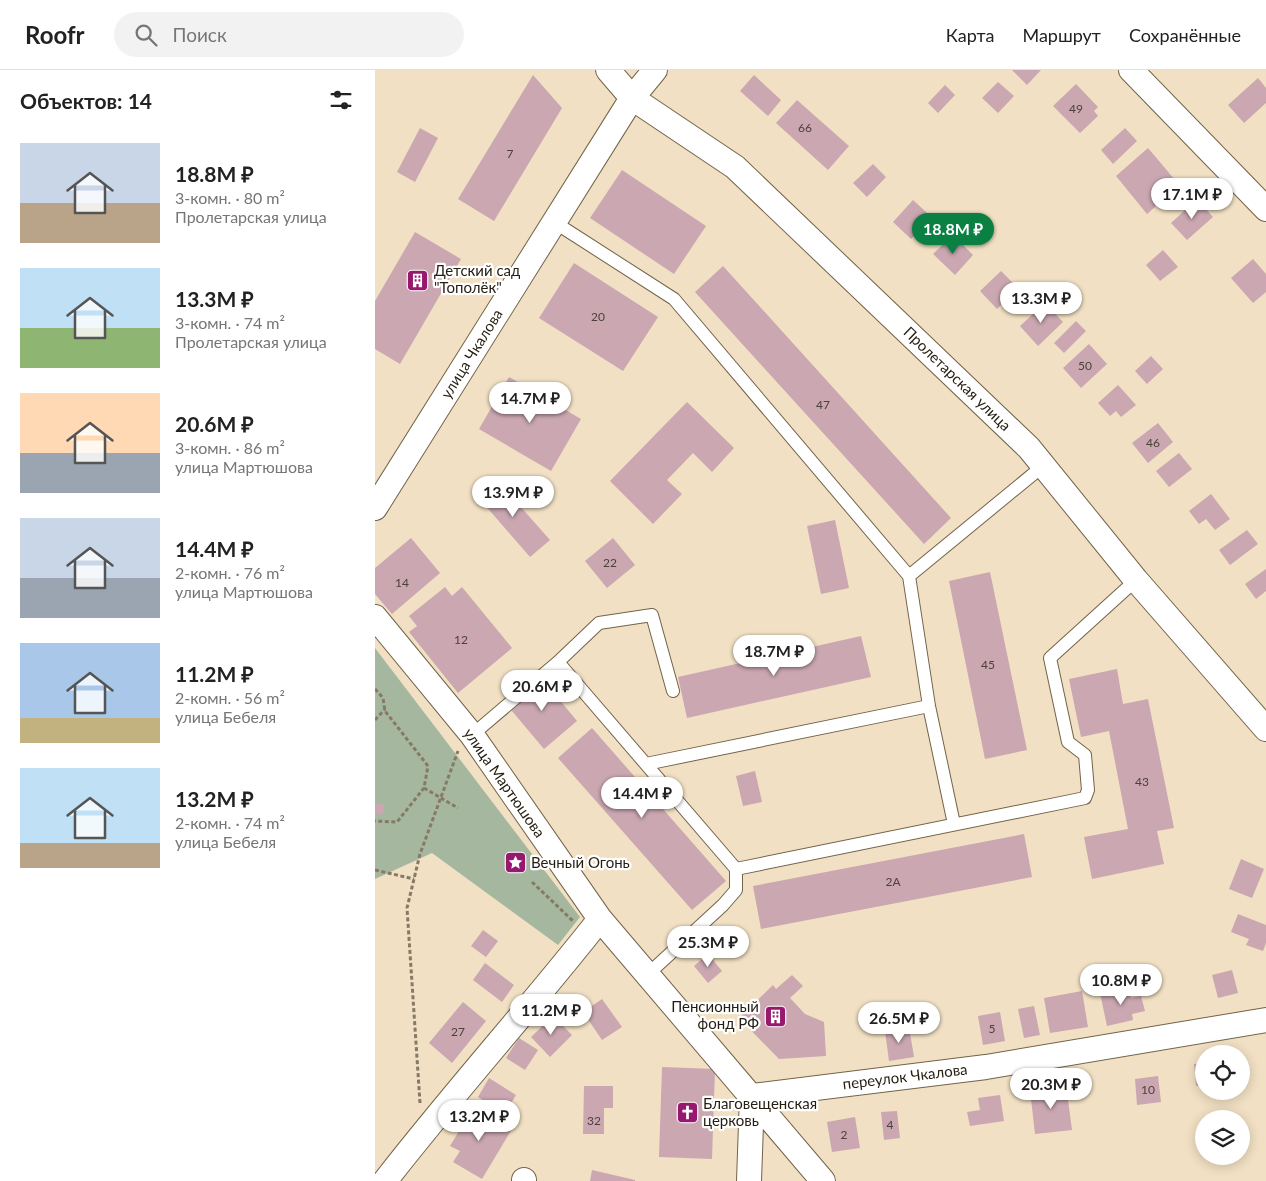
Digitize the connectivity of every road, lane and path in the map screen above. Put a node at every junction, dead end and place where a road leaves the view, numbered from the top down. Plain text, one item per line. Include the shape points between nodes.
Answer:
1 (608, 70) edge
2 (655, 70) edge
3 (1131, 70) edge
4 (632, 98) junction
5 (1266, 209) edge
6 (554, 222) junction
7 (1043, 466) junction
8 (375, 508) edge
9 (909, 576) junction
10 (1137, 580) junction
11 (375, 617) edge
12 (558, 662) junction
13 (375, 689) edge
14 (673, 691) dead end
15 (929, 706) junction
16 (385, 709) junction
17 (375, 720) edge
18 (1266, 730) edge
19 (472, 735) junction
20 (646, 764) junction
21 (424, 788) junction
22 (457, 808) dead end
23 (375, 820) edge
24 (954, 824) junction
25 (736, 868) junction
26 (375, 870) edge
27 (414, 879) junction
28 (532, 882) dead end
29 (565, 913) dead end
30 (600, 919) junction
31 (647, 975) junction
32 (1266, 1020) edge
33 (752, 1096) junction
34 (422, 1134) junction
35 (385, 1181) edge
36 (749, 1181) edge
37 (823, 1181) edge

1 - 4 street, Пролетарская улица
2 - 4 street, улица Чкалова
3 - 5 street
4 - 6 street, улица Чкалова
4 - 7 street, Пролетарская улица via 735,167 1029,448
6 - 8 street, улица Чкалова
6 - 9 lane via 674,299
7 - 9 lane
7 - 10 street, Пролетарская улица
9 - 15 lane
10 - 18 street, Пролетарская улица
10 - 24 lane via 1049,658 1069,742 1085,755 1088,790 1085,798
11 - 19 street, улица Мартюшова
12 - 14 lane via 599,623 652,615
12 - 19 lane
12 - 20 lane
13 - 16 path via 383,698
15 - 20 lane
15 - 24 lane
16 - 17 path
16 - 21 path via 428,766
19 - 27 path via 460,746 420,854
19 - 30 street, улица Мартюшова
20 - 25 lane
21 - 22 path, bridge
21 - 23 path via 397,822
24 - 25 lane
25 - 31 lane via 736,890
26 - 27 path
27 - 34 path via 407,908
28 - 29 path
30 - 31 street, улица Мартюшова
30 - 34 street via 562,969
31 - 33 street, улица Мартюшова
32 - 33 street, переулок Чкалова via 986,1067
33 - 36 street
33 - 37 street, улица Мартюшова
34 - 35 street

